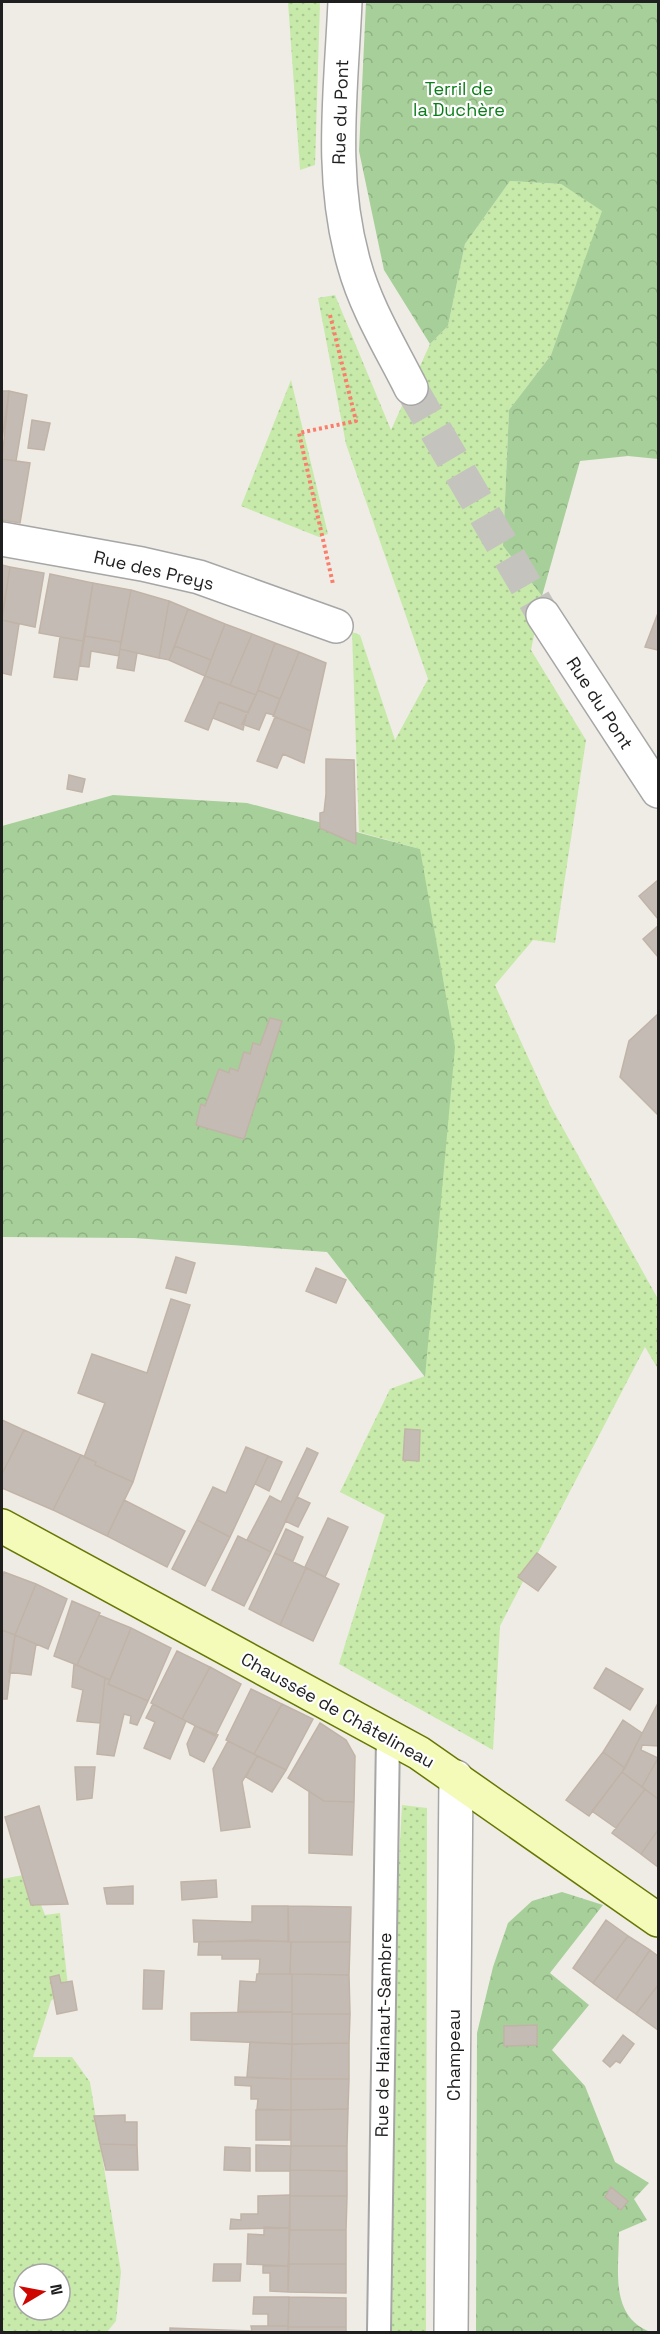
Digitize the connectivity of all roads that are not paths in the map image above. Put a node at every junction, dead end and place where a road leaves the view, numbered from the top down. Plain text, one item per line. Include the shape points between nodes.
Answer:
1 (345, 2) edge
2 (411, 388) tunnel mouth
3 (2, 539) edge
4 (543, 615) tunnel mouth
5 (336, 626) dead end
6 (657, 784) edge
7 (2, 1526) edge
8 (388, 1737) junction
9 (456, 1778) junction
10 (658, 1920) edge
11 (379, 2332) edge
12 (451, 2332) edge

1 - 2 street, Rue du Pont via 336,142 341,208 354,266 369,306
3 - 5 street, Rue des Preys via 199,577
4 - 6 street, Rue du Pont
7 - 8 main road, Chaussée de Châtelineau
8 - 9 main road, Chaussée de Châtelineau
8 - 11 lane, Rue de Hainaut-Sambre
9 - 10 main road, Chaussée de Châtelineau
9 - 12 street, Champeau

